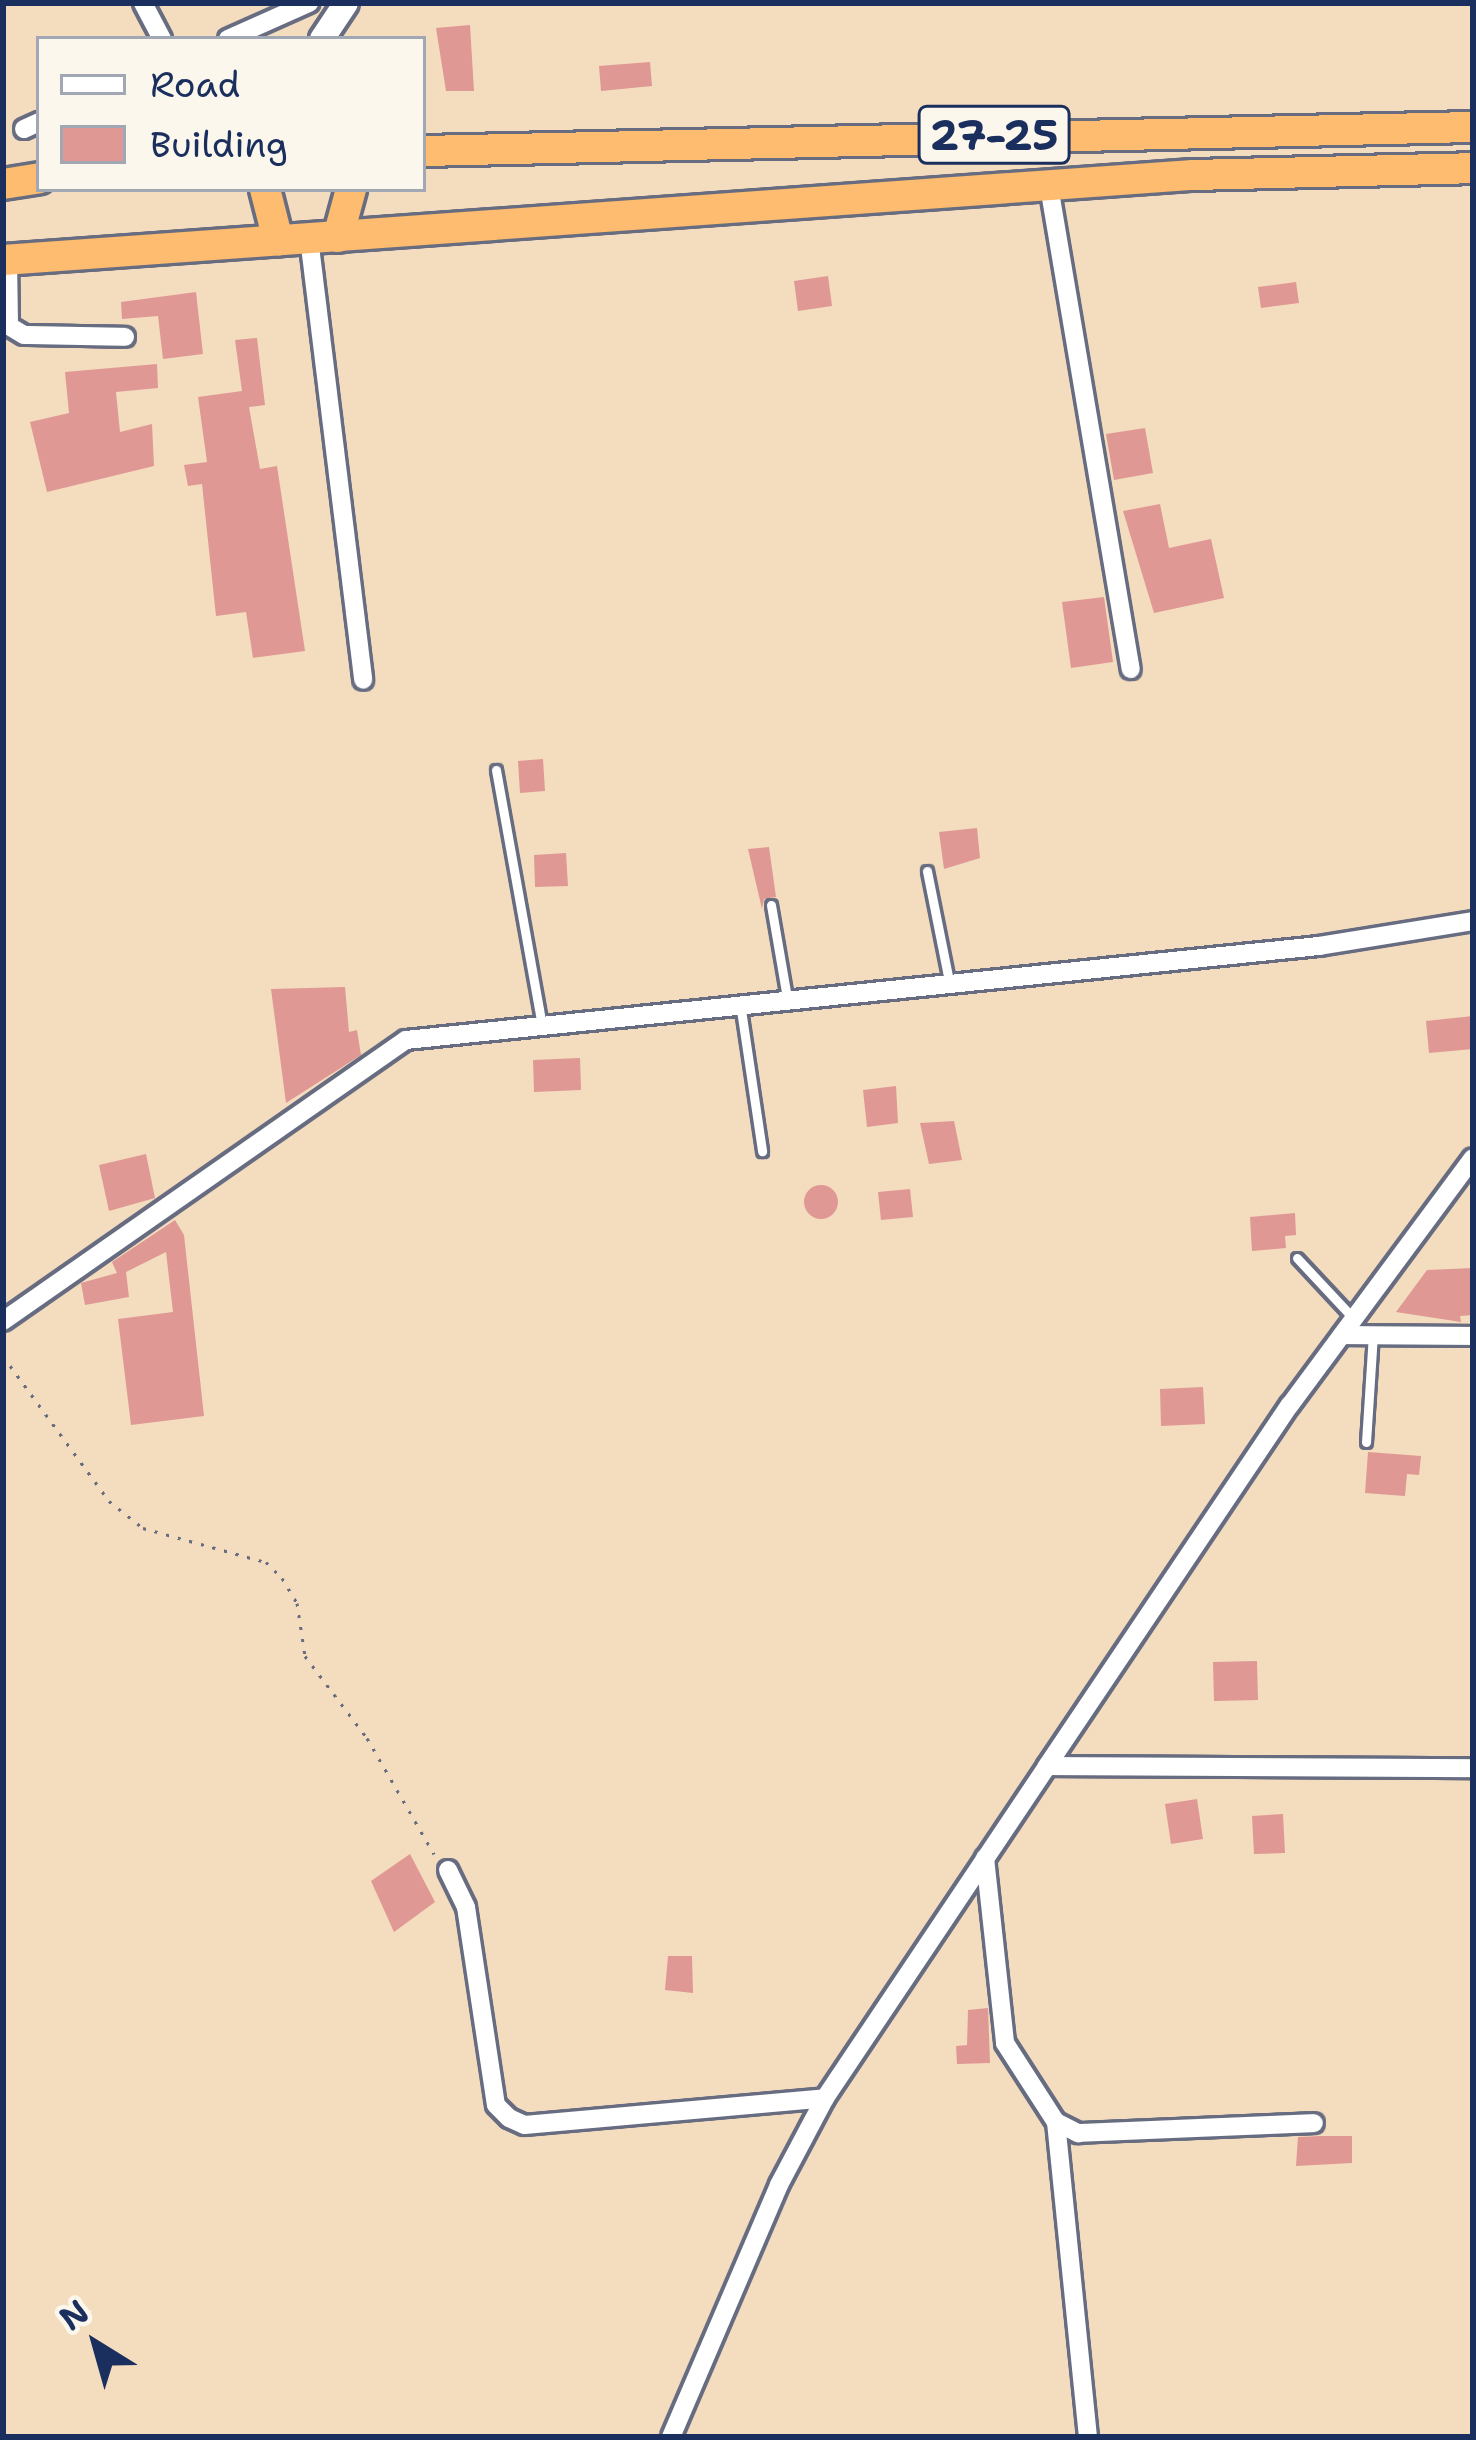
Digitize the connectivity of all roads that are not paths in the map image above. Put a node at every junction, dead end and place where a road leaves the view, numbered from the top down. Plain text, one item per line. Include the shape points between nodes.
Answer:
1 (143, 3) edge
2 (309, 3) edge
3 (346, 3) edge
4 (160, 36) edge
5 (235, 36) edge
6 (324, 36) edge
7 (1473, 127) edge
8 (426, 151) edge
9 (1473, 168) edge
10 (36, 178) edge
11 (3, 184) edge
12 (1048, 186) junction
13 (268, 192) edge
14 (348, 192) edge
15 (308, 238) junction
16 (5, 260) edge
17 (125, 337) dead end
18 (1131, 669) dead end
19 (363, 680) dead end
20 (496, 770) dead end
21 (927, 871) dead end
22 (771, 905) dead end
23 (1473, 921) edge
24 (949, 981) junction
25 (787, 998) junction
26 (740, 1003) junction
27 (542, 1024) junction
28 (762, 1151) dead end
29 (1473, 1158) edge
30 (1297, 1258) dead end
31 (3, 1321) edge
32 (1348, 1327) junction
33 (1372, 1335) junction
34 (1473, 1336) edge
35 (1366, 1442) dead end
36 (1047, 1766) junction
37 (1473, 1768) edge
38 (985, 1858) junction
39 (448, 1870) road end
40 (824, 2098) junction
41 (1056, 2122) junction
42 (1314, 2123) dead end
43 (671, 2437) edge
44 (1088, 2437) edge

1 - 4 street
2 - 5 street
3 - 6 street
7 - 8 highway, 27-25
9 - 12 highway, 27-25 via 1323,168
10 - 11 highway
12 - 15 highway, 27-25
12 - 18 street
13 - 15 highway
14 - 15 highway
15 - 16 highway, 27-25
15 - 19 street
16 - 17 street via 9,326 24,335
20 - 27 lane
21 - 24 lane
22 - 25 lane
23 - 24 street via 1319,946
24 - 25 street
25 - 26 street
26 - 27 street
26 - 28 lane
27 - 31 street via 406,1040
29 - 32 street
30 - 32 lane
32 - 33 street
32 - 36 street
33 - 34 street
33 - 35 lane
36 - 37 street
36 - 38 street
38 - 40 street
38 - 41 street via 1005,2043
39 - 40 street via 466,1907 496,2104 509,2118 525,2125
40 - 43 street via 778,2185
41 - 42 street via 1078,2133
41 - 44 street

